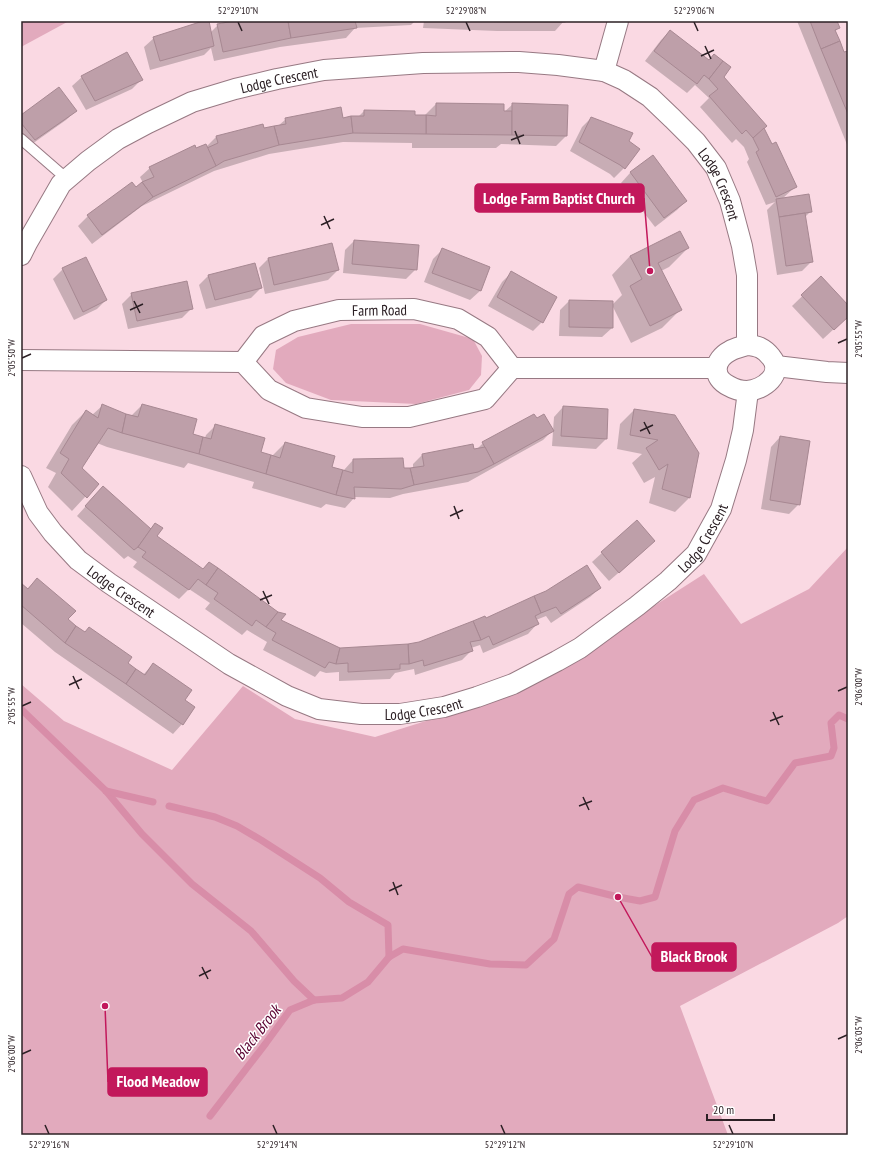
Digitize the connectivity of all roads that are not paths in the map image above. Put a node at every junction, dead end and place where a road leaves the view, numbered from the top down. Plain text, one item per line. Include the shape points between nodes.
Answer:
1 (618, 21) edge
2 (604, 71) junction
3 (21, 139) edge
4 (67, 179) junction
5 (21, 255) edge
6 (747, 345) junction
7 (21, 360) edge
8 (243, 362) junction
9 (776, 366) junction
10 (512, 368) junction
11 (716, 368) junction
12 (848, 373) edge
13 (748, 391) junction
14 (21, 476) edge

1 - 2 street
2 - 4 street, Lodge Crescent via 519,62 423,63 324,70 277,79 192,102 118,139
2 - 6 street, Lodge Crescent via 624,80 650,97 696,142 716,168 730,201 742,246 747,275
3 - 4 lane
4 - 5 street, Lodge Crescent via 61,184
6 - 9 street via 764,349
6 - 11 street via 725,354
7 - 8 street
8 - 10 street via 269,390 306,408 362,417 409,417 485,399
8 - 10 street, Farm Road via 263,336 294,321 339,310 414,309 458,319 488,337
9 - 12 street
9 - 13 street via 768,382
10 - 11 street
11 - 13 street via 717,376 724,384 737,390
13 - 14 street, Lodge Crescent via 736,460 721,510 696,554 668,581 580,648 513,684 444,707 400,714 361,714 319,709 287,696 229,664 78,560 38,513

